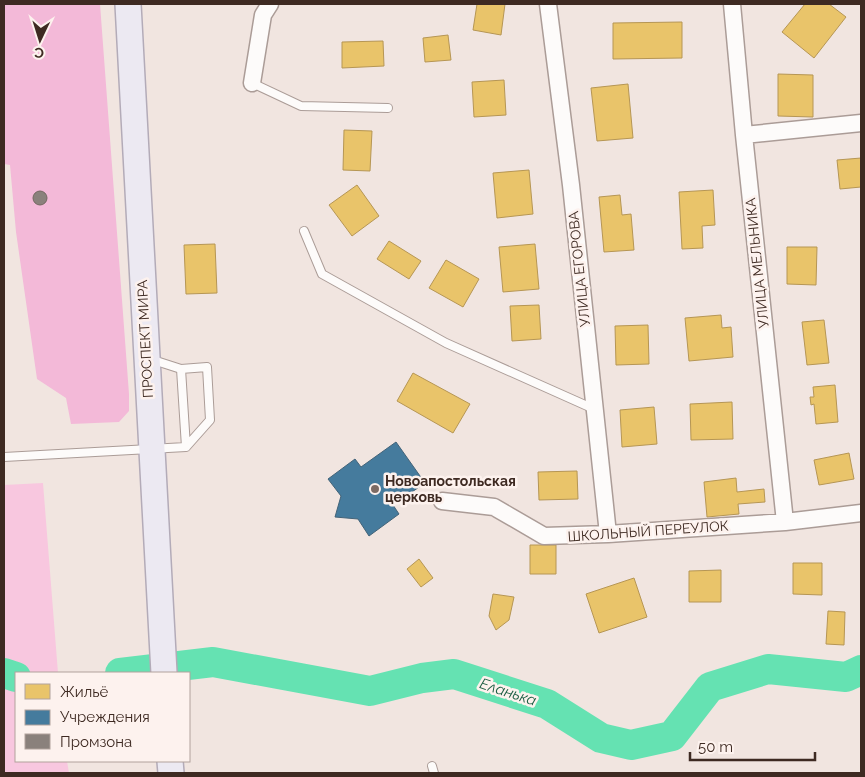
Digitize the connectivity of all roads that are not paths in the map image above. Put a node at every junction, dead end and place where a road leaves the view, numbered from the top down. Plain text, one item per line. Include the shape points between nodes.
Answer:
1 (128, 4) edge
2 (270, 4) edge
3 (548, 4) edge
4 (732, 4) edge
5 (252, 83) joint
6 (388, 108) dead end
7 (861, 123) edge
8 (744, 135) junction
9 (304, 231) dead end
10 (146, 358) junction
11 (181, 369) junction
12 (594, 409) junction
13 (186, 447) junction
14 (151, 450) junction
15 (4, 456) edge
16 (442, 501) dead end
17 (861, 513) edge
18 (784, 522) junction
19 (608, 534) junction
20 (164, 672) edge

1 - 10 main road, ПРОСПЕКТ МИРА
2 - 5 street via 263,15
3 - 12 street, УЛИЦА ЕГОРОВА
4 - 8 street, УЛИЦА МЕЛЬНИКА
5 - 6 lane via 301,106
7 - 8 street
8 - 18 street, УЛИЦА МЕЛЬНИКА
9 - 12 lane via 322,274 446,343
10 - 11 lane
10 - 14 main road, ПРОСПЕКТ МИРА
11 - 13 lane
11 - 13 lane via 207,367 210,420
12 - 19 street, УЛИЦА ЕГОРОВА
13 - 14 lane
14 - 15 lane
14 - 20 main road, ПРОСПЕКТ МИРА
16 - 19 street, ШКОЛЬНЫЙ ПЕРЕУЛОК via 494,507 544,536
17 - 18 street, ШКОЛЬНЫЙ ПЕРЕУЛОК
18 - 19 street, ШКОЛЬНЫЙ ПЕРЕУЛОК

